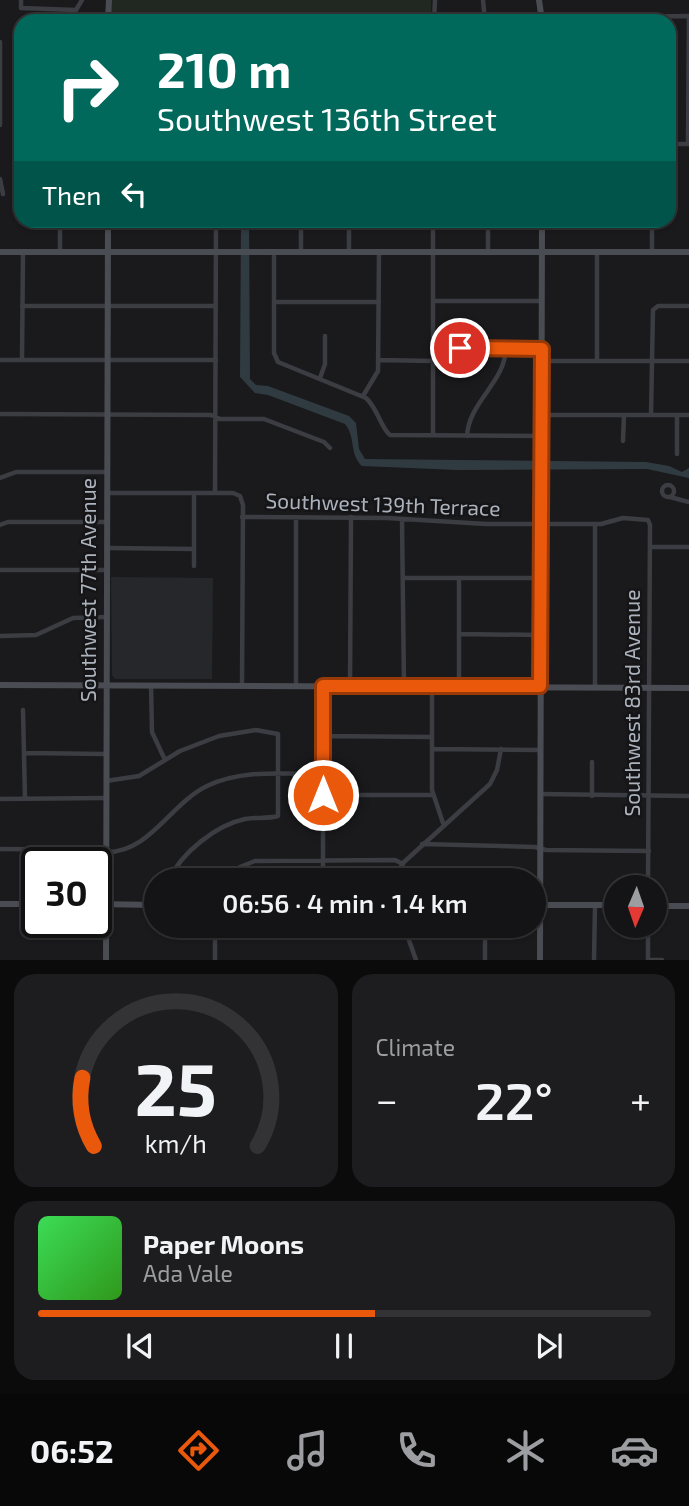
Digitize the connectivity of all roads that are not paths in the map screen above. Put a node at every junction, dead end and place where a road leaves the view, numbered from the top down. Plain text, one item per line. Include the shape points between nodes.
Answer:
1 (21, 0) edge
2 (82, 0) edge
3 (435, 0) edge
4 (435, 14) edge
5 (689, 16) edge
6 (0, 42) edge
7 (0, 125) edge
8 (689, 144) edge
9 (0, 179) edge
10 (3, 194) dead end
11 (60, 228) edge
12 (108, 228) edge
13 (216, 228) edge
14 (301, 228) edge
15 (349, 228) edge
16 (433, 228) edge
17 (488, 228) edge
18 (542, 228) edge
19 (652, 228) edge
20 (0, 252) edge
21 (23, 252) junction
22 (108, 252) junction
23 (216, 252) junction
24 (274, 252) junction
25 (301, 252) junction
26 (349, 252) junction
27 (379, 252) junction
28 (433, 252) junction
29 (597, 252) junction
30 (652, 252) junction
31 (689, 252) edge
32 (60, 253) junction
33 (488, 253) junction
34 (542, 253) junction
35 (433, 301) junction
36 (542, 301) junction
37 (274, 302) junction
38 (379, 302) junction
39 (22, 306) junction
40 (107, 306) junction
41 (216, 306) junction
42 (689, 306) edge
43 (325, 336) dead end
44 (433, 348) junction
45 (506, 348) junction
46 (542, 349) junction
47 (1, 360) edge
48 (22, 360) junction
49 (107, 360) junction
50 (216, 360) junction
51 (379, 360) junction
52 (433, 361) junction
53 (541, 361) junction
54 (597, 361) junction
55 (652, 361) junction
56 (689, 361) edge
57 (320, 378) junction
58 (363, 396) junction
59 (0, 414) edge
60 (107, 414) junction
61 (541, 415) junction
62 (624, 415) junction
63 (651, 415) junction
64 (677, 415) junction
65 (689, 415) edge
66 (215, 417) junction
67 (433, 435) junction
68 (467, 436) junction
69 (541, 436) junction
70 (623, 441) dead end
71 (330, 448) dead end
72 (677, 454) dead end
73 (107, 472) junction
74 (0, 478) edge
75 (107, 492) junction
76 (194, 493) junction
77 (215, 493) junction
78 (670, 497) dead end
79 (689, 502) edge
80 (243, 517) junction
81 (296, 517) junction
82 (351, 517) junction
83 (402, 520) junction
84 (648, 520) joint
85 (107, 522) junction
86 (541, 524) junction
87 (595, 524) junction
88 (0, 525) edge
89 (650, 547) junction
90 (689, 547) edge
91 (106, 548) junction
92 (194, 549) junction
93 (194, 566) dead end
94 (0, 570) edge
95 (106, 570) junction
96 (405, 578) junction
97 (459, 578) junction
98 (541, 578) junction
99 (106, 617) junction
100 (459, 634) junction
101 (540, 635) junction
102 (0, 636) edge
103 (106, 684) junction
104 (0, 685) edge
105 (151, 685) junction
106 (242, 686) junction
107 (296, 686) junction
108 (323, 686) junction
109 (350, 686) junction
110 (404, 686) junction
111 (432, 686) junction
112 (459, 686) junction
113 (540, 686) junction
114 (594, 687) junction
115 (649, 687) junction
116 (689, 688) edge
117 (23, 710) dead end
118 (323, 736) junction
119 (432, 737) junction
120 (432, 749) junction
121 (500, 749) junction
122 (540, 750) junction
123 (25, 753) junction
124 (106, 754) junction
125 (165, 760) junction
126 (592, 762) dead end
127 (279, 774) junction
128 (323, 774) junction
129 (106, 781) junction
130 (540, 794) junction
131 (323, 795) junction
132 (433, 795) junction
133 (592, 796) junction
134 (689, 796) edge
135 (649, 797) junction
136 (0, 799) edge
137 (25, 799) junction
138 (106, 799) junction
139 (443, 823) junction
140 (422, 844) junction
141 (106, 847) edge
142 (0, 849) edge
143 (21, 849) edge
144 (540, 849) junction
145 (649, 850) junction
146 (112, 851) edge
147 (323, 860) junction
148 (403, 864) junction
149 (178, 868) edge
150 (243, 868) edge
151 (323, 868) edge
152 (402, 868) edge
153 (539, 868) edge
154 (649, 875) edge
155 (0, 904) edge
156 (21, 904) edge
157 (112, 904) edge
158 (144, 905) edge
159 (546, 905) edge
160 (595, 905) junction
161 (604, 905) edge
162 (667, 905) edge
163 (689, 906) edge
164 (106, 938) edge
165 (215, 938) edge
166 (408, 938) edge
167 (485, 938) edge
168 (539, 938) edge
169 (648, 938) edge
170 (106, 960) edge
171 (215, 960) edge
172 (416, 960) edge
173 (485, 960) edge
174 (540, 960) edge
175 (594, 960) edge
176 (648, 960) edge
177 (662, 960) edge

1 - 2 street via 21,8 76,10
3 - 4 street
5 - 8 street
6 - 7 street
9 - 10 street
11 - 32 street
12 - 22 street, Southwest 77th Avenue
13 - 23 street
14 - 25 street
15 - 26 street
16 - 28 street
17 - 33 street
18 - 34 street
19 - 30 street
20 - 21 street
21 - 32 street
21 - 39 street
22 - 23 street
22 - 32 street
22 - 40 street, Southwest 77th Avenue
23 - 24 street
23 - 41 street
24 - 25 street
24 - 37 street
25 - 26 street
26 - 27 street
27 - 28 street
27 - 38 street
28 - 33 street
28 - 35 street
29 - 30 street
29 - 34 street
29 - 54 street
30 - 31 street
33 - 34 street
34 - 36 street
35 - 36 street
35 - 44 street
36 - 46 street
37 - 38 street
37 - 57 street via 276,360
38 - 51 street
39 - 40 street
39 - 48 street
40 - 41 street
40 - 49 street, Southwest 77th Avenue
41 - 50 street
42 - 55 street via 654,309
43 - 57 street
44 - 45 street
44 - 52 street
45 - 46 street
45 - 68 street via 503,366 470,415
46 - 53 street
47 - 48 street
48 - 49 street
49 - 50 street
49 - 60 street, Southwest 77th Avenue
50 - 66 street
51 - 52 street
51 - 58 street via 374,382
52 - 67 street
53 - 54 street
53 - 61 street
54 - 55 street
55 - 56 street
55 - 63 street
57 - 58 street
58 - 67 street via 378,411 387,433
59 - 60 street
60 - 66 street
60 - 73 street, Southwest 77th Avenue
61 - 62 street
61 - 69 street
62 - 63 street
62 - 70 street
63 - 64 street
64 - 65 street
64 - 72 street
66 - 71 street via 268,421
66 - 77 street
67 - 68 street
68 - 69 street
69 - 86 street
73 - 74 street via 10,472
73 - 75 street, Southwest 77th Avenue
75 - 76 street, Southwest 139th Terrace
75 - 85 street, Southwest 77th Avenue
76 - 77 street, Southwest 139th Terrace
76 - 92 street
77 - 80 street, Southwest 139th Terrace via 239,495
78 - 79 street
80 - 81 street, Southwest 139th Terrace
80 - 106 street
81 - 82 street, Southwest 139th Terrace
81 - 107 street
82 - 83 street, Southwest 139th Terrace
82 - 109 street
83 - 86 street, Southwest 139th Terrace
83 - 96 street
84 - 87 street, Southwest 139th Terrace via 623,518
84 - 89 street, Southwest 83rd Avenue
85 - 88 street
85 - 91 street, Southwest 77th Avenue
86 - 87 street, Southwest 139th Terrace
86 - 98 street
87 - 114 street
89 - 90 street
89 - 115 street, Southwest 83rd Avenue
91 - 92 street
91 - 95 street, Southwest 77th Avenue
92 - 93 street
94 - 95 street
95 - 99 street, Southwest 77th Avenue
96 - 97 street
96 - 110 street
97 - 98 street
97 - 100 street
98 - 101 street
99 - 102 street via 73,618 36,635
99 - 103 street, Southwest 77th Avenue
100 - 101 street
100 - 112 street
101 - 113 street
103 - 104 street
103 - 105 street
103 - 124 street, Southwest 77th Avenue
105 - 106 street
105 - 125 street via 152,732
106 - 107 street
107 - 108 street
108 - 109 street
108 - 118 street
109 - 110 street
110 - 111 street
111 - 112 street
111 - 119 street
112 - 113 street
113 - 114 street
113 - 122 street
114 - 115 street
115 - 116 street
115 - 135 street, Southwest 83rd Avenue
117 - 123 street
118 - 119 street
118 - 128 street
119 - 120 street
120 - 121 street
120 - 132 street
121 - 122 street
121 - 139 street via 490,784
122 - 130 street
123 - 124 street
123 - 137 street
124 - 129 street, Southwest 77th Avenue
125 - 127 street via 219,736 251,730 277,732
125 - 129 street via 139,776
126 - 133 street
127 - 128 street
127 - 146 street via 239,776 212,784 181,802 136,846
127 - 149 street via 278,816 246,819 219,829
128 - 131 street
129 - 138 street, Southwest 77th Avenue
130 - 133 street
130 - 144 street
131 - 132 street
131 - 147 street
132 - 139 street
133 - 135 street
134 - 135 street
135 - 145 street, Southwest 83rd Avenue
136 - 137 street
137 - 138 street
138 - 141 street, Southwest 77th Avenue
139 - 140 street
140 - 144 street
140 - 148 street
142 - 143 street
144 - 145 street
144 - 153 street
145 - 154 street, Southwest 83rd Avenue
147 - 148 street via 395,860
147 - 150 street via 256,861
147 - 151 street
148 - 152 street
155 - 156 street
157 - 158 street
159 - 160 street
160 - 161 street
160 - 175 street
162 - 163 street
164 - 170 street, Southwest 77th Avenue
165 - 171 street
166 - 172 street
167 - 173 street
168 - 174 street
169 - 176 street
176 - 177 street

